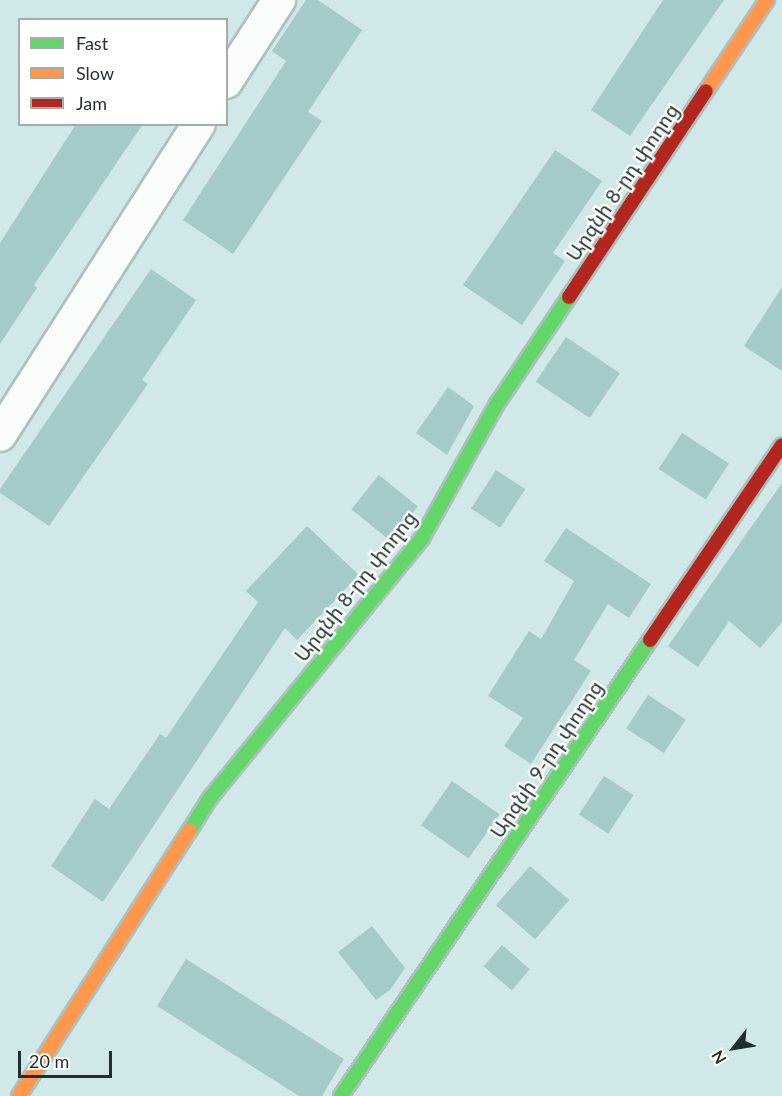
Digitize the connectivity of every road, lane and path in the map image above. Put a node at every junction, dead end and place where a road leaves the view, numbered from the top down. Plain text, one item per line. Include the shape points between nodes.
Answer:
1 (279, 0) edge
2 (767, 0) edge
3 (228, 79) edge
4 (198, 126) edge
5 (0, 435) edge
6 (782, 445) edge
7 (19, 1096) edge
8 (341, 1096) edge

1 - 3 street
2 - 7 street, Արզնի 8-րդ փողոց via 496,404 422,538 211,797
4 - 5 street
6 - 8 street, Արզնի 9-րդ փողոց

